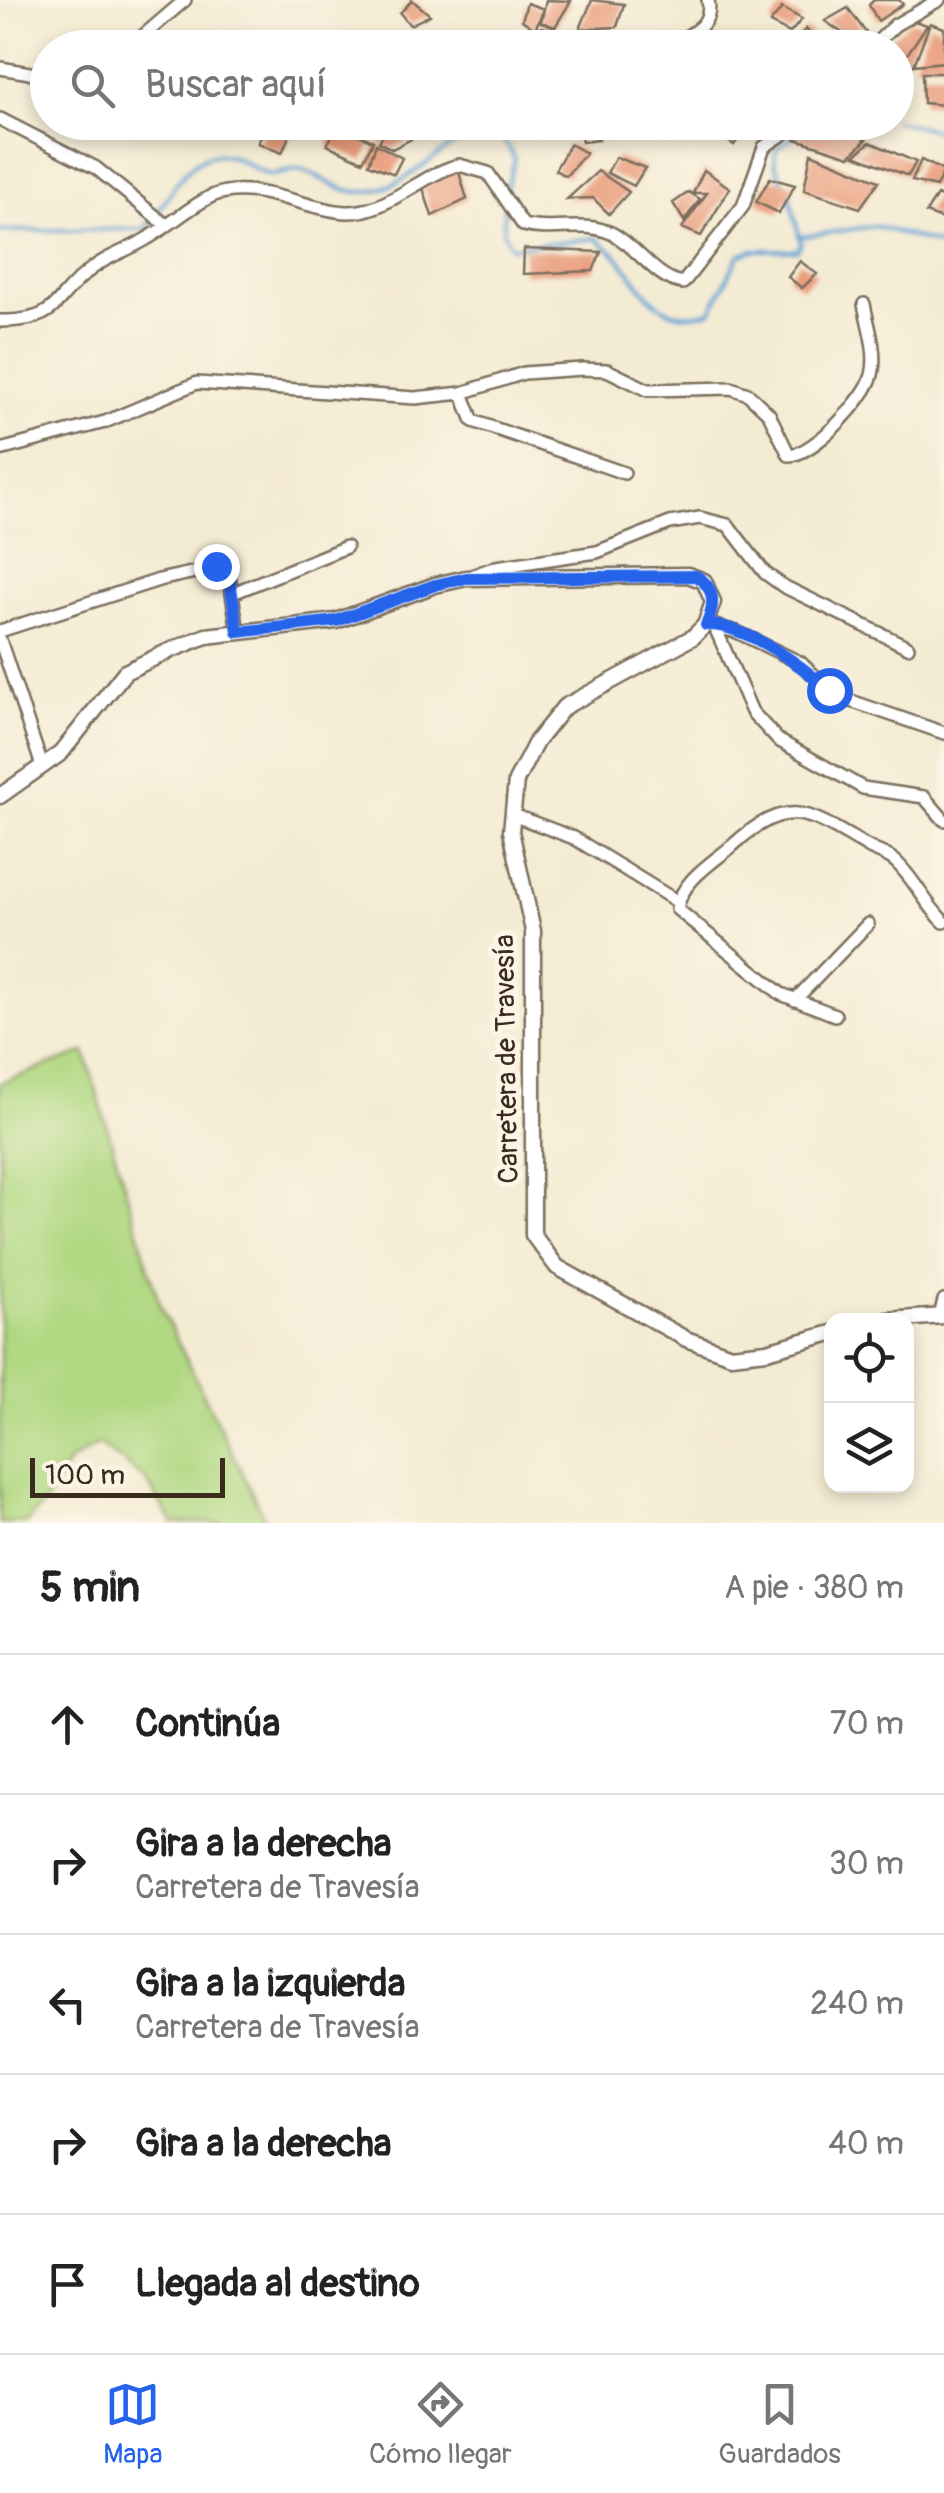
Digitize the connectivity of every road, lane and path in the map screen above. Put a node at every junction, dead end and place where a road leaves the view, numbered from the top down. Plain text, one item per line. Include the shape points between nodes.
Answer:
1 (185, 0) edge
2 (708, 0) edge
3 (939, 0) edge
4 (151, 30) edge
5 (696, 30) edge
6 (889, 30) edge
7 (0, 68) edge
8 (30, 73) edge
9 (0, 119) edge
10 (30, 134) edge
11 (41, 140) edge
12 (773, 140) edge
13 (163, 221) junction
14 (864, 304) dead end
15 (0, 321) edge
16 (462, 393) junction
17 (0, 450) edge
18 (624, 473) dead end
19 (346, 547) dead end
20 (466, 578) junction
21 (233, 593) junction
22 (710, 625) junction
23 (0, 632) edge
24 (238, 632) junction
25 (0, 640) edge
26 (908, 647) dead end
27 (944, 733) edge
28 (42, 766) junction
29 (0, 796) edge
30 (513, 815) junction
31 (944, 820) edge
32 (678, 902) junction
33 (944, 922) edge
34 (868, 924) dead end
35 (795, 1000) junction
36 (835, 1015) dead end
37 (944, 1300) edge
38 (942, 1316) edge
39 (914, 1318) edge
40 (824, 1335) edge

1 - 4 street
2 - 5 street via 708,18
3 - 6 street
7 - 8 street
9 - 10 street
11 - 13 street via 96,168
12 - 13 street via 764,146 743,206 683,283 597,227 523,225 491,176 478,168 447,168 361,211 228,192
13 - 15 street via 80,276 46,314
14 - 16 street via 874,362 868,386 799,455 782,446 758,404 731,388 648,390 607,370 582,369 524,373
16 - 17 street via 415,398 197,382 105,422
16 - 18 street via 473,421
19 - 21 street
20 - 22 street via 696,576 711,590
20 - 24 street via 336,621
20 - 26 street via 597,552 688,519 714,519 745,542 765,573 783,586
21 - 23 street via 228,569 216,566
21 - 24 street
22 - 27 street via 801,664 829,690
22 - 30 street, Carretera de Travesía via 564,708 516,781
22 - 31 street via 752,712 778,740 863,788 924,798
24 - 28 street via 206,636 125,672
25 - 28 street
28 - 29 street
30 - 32 street via 574,838
30 - 40 street, Carretera de Travesía via 533,930 533,1236 557,1266 686,1340 731,1355
32 - 33 street via 710,860 753,828 796,810 893,859
32 - 35 street via 677,909 708,936
34 - 35 street
35 - 36 street
37 - 38 street
38 - 39 street

